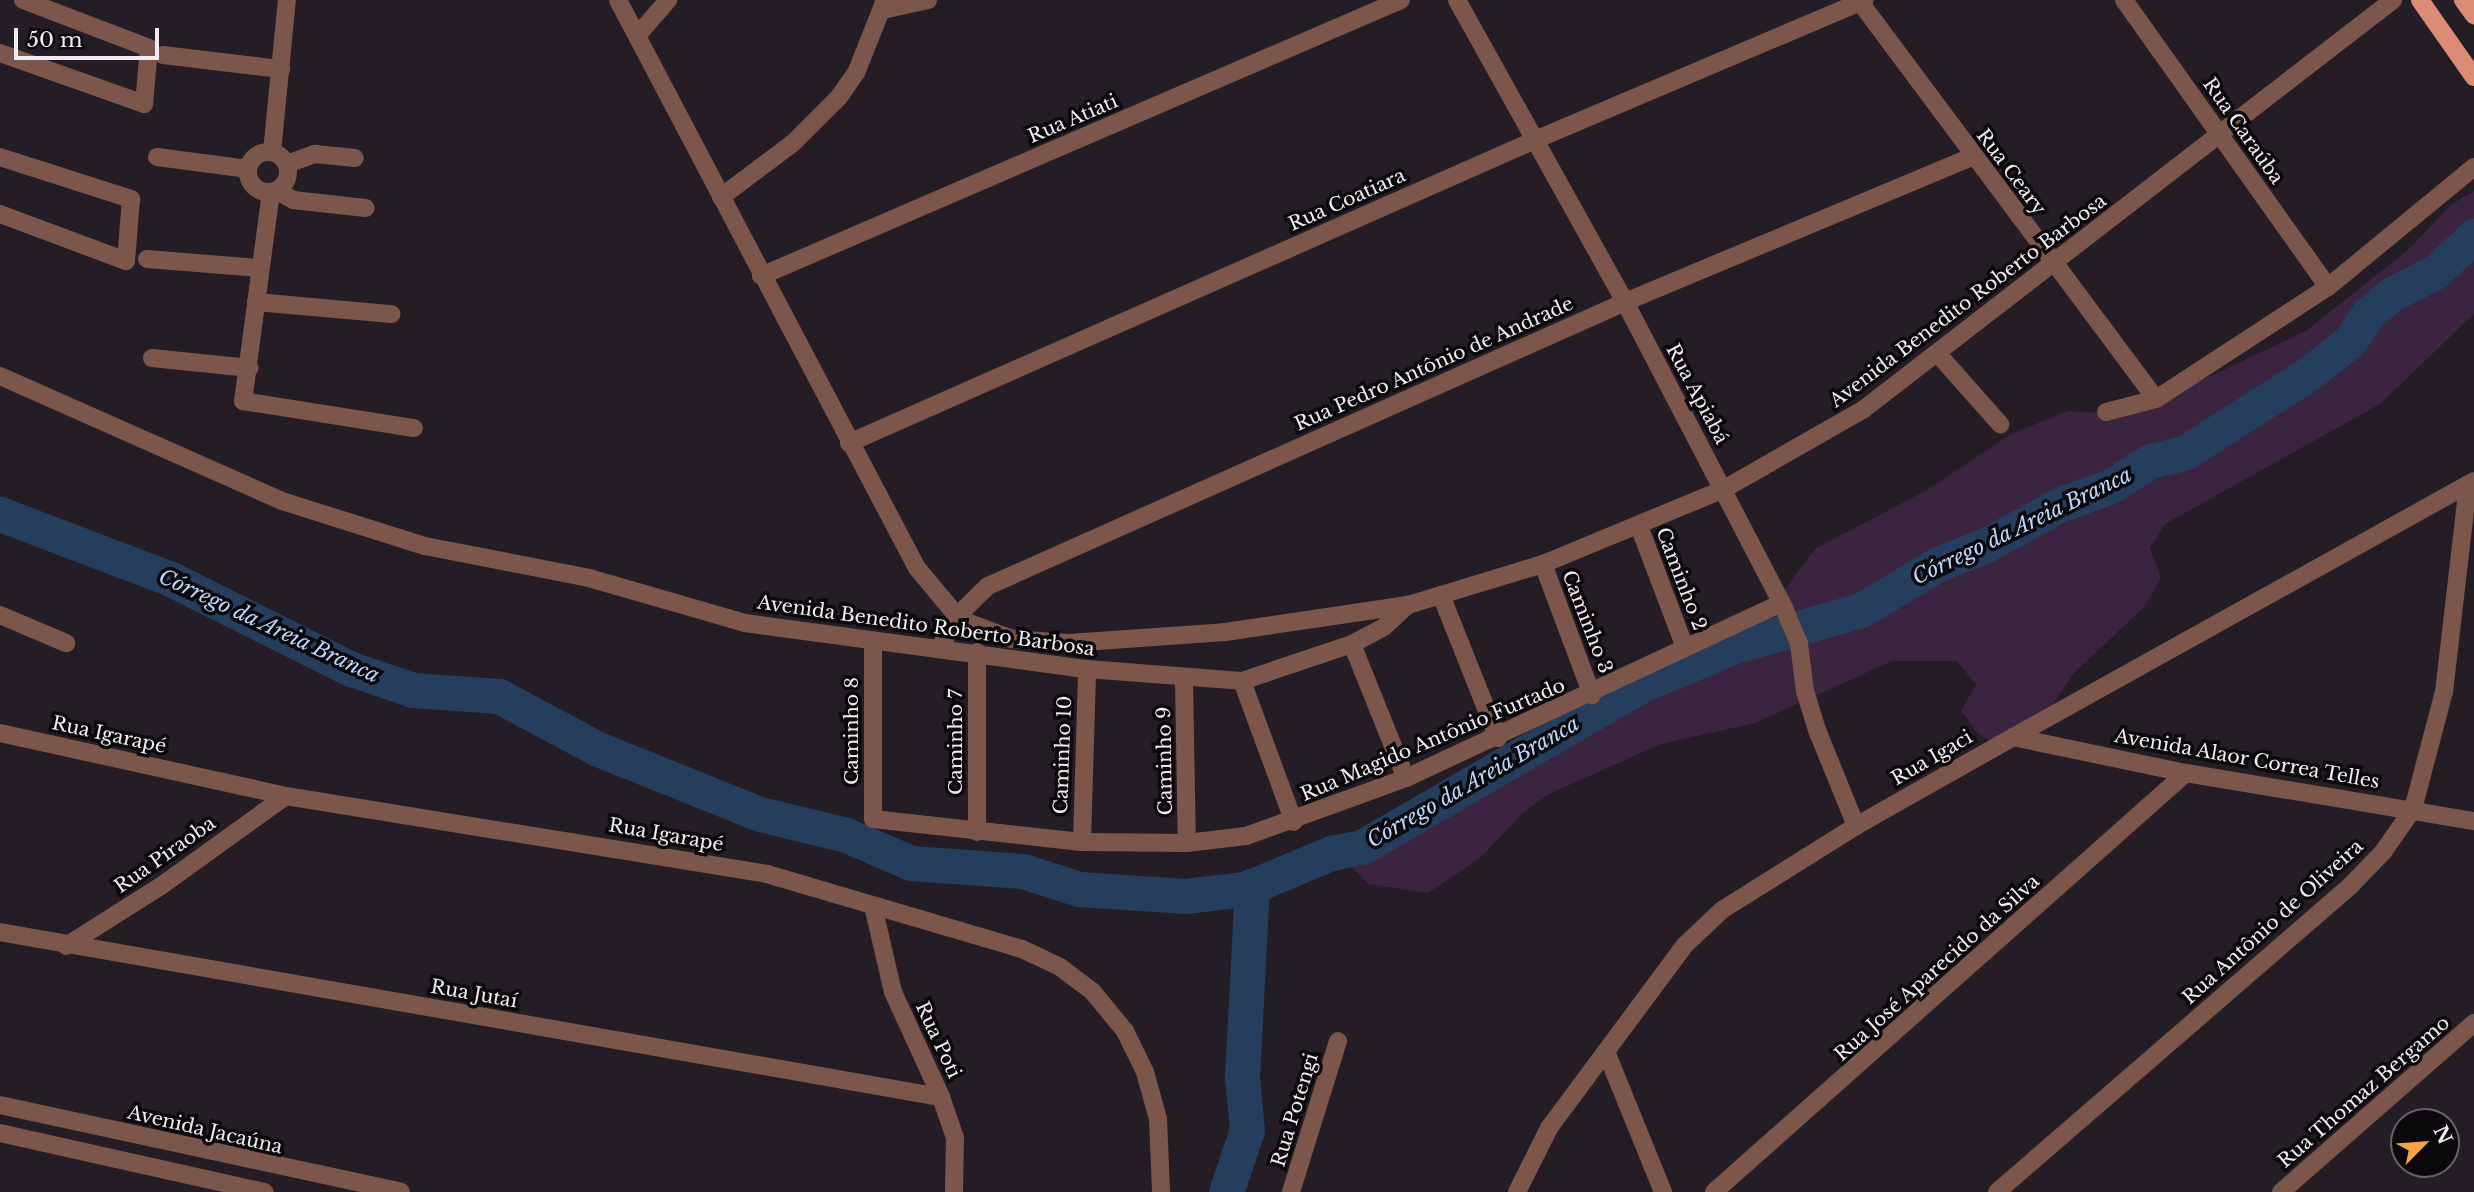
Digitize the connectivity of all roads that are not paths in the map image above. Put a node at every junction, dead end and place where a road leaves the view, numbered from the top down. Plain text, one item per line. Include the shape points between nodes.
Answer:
1 (23, 0) edge
2 (287, 0) edge
3 (618, 0) edge
4 (668, 0) edge
5 (928, 0) edge
6 (1401, 0) edge
7 (1457, 0) edge
8 (2124, 0) edge
9 (2393, 0) edge
10 (2420, 0) edge
11 (2463, 0) edge
12 (1862, 1) edge
13 (884, 5) edge
14 (2474, 16) edge
15 (636, 36) junction
16 (0, 53) edge
17 (163, 55) dead end
18 (281, 69) junction
19 (2474, 78) edge
20 (2220, 136) junction
21 (1535, 140) junction
22 (272, 152) junction
23 (0, 157) edge
24 (157, 157) dead end
25 (1972, 157) junction
26 (355, 158) dead end
27 (287, 164) junction
28 (2474, 167) edge
29 (248, 169) junction
30 (274, 191) junction
31 (721, 197) junction
32 (366, 208) dead end
33 (0, 214) edge
34 (147, 259) dead end
35 (2054, 265) junction
36 (260, 268) junction
37 (761, 276) junction
38 (2328, 287) junction
39 (256, 302) junction
40 (1625, 302) junction
41 (391, 314) dead end
42 (1938, 354) junction
43 (152, 358) dead end
44 (249, 368) junction
45 (0, 376) edge
46 (2157, 399) junction
47 (2106, 412) dead end
48 (2000, 424) dead end
49 (414, 428) dead end
50 (849, 443) junction
51 (2471, 483) edge
52 (1724, 489) junction
53 (1639, 526) junction
54 (1543, 564) junction
55 (1441, 595) junction
56 (1408, 605) junction
57 (1783, 605) junction
58 (0, 615) edge
59 (957, 616) junction
60 (66, 643) dead end
61 (873, 643) junction
62 (1352, 644) junction
63 (940, 648) junction
64 (1685, 648) junction
65 (977, 652) junction
66 (1087, 669) junction
67 (1184, 679) junction
68 (1242, 681) junction
69 (1592, 695) junction
70 (0, 733) edge
71 (2013, 737) junction
72 (1498, 738) junction
73 (2186, 773) junction
74 (1406, 778) junction
75 (286, 796) junction
76 (2413, 809) junction
77 (873, 819) joint
78 (2474, 821) edge
79 (1294, 822) junction
80 (1856, 826) junction
81 (977, 832) junction
82 (1082, 842) junction
83 (1187, 843) junction
84 (873, 906) junction
85 (0, 932) edge
86 (66, 946) junction
87 (2474, 1023) edge
88 (1338, 1041) dead end
89 (1607, 1054) junction
90 (942, 1097) junction
91 (0, 1105) edge
92 (0, 1133) edge
93 (264, 1192) edge
94 (401, 1192) edge
95 (954, 1192) edge
96 (1161, 1192) edge
97 (1291, 1192) edge
98 (1517, 1192) edge
99 (1662, 1192) edge
100 (1714, 1192) edge
101 (1997, 1192) edge
102 (2281, 1192) edge

1 - 16 street via 149,48 144,104
2 - 18 street
3 - 15 street, Avenida Benedito Roberto Barbosa
4 - 15 street
5 - 13 street
6 - 37 street, Rua Atiati
7 - 21 street, Rua Apiabá
8 - 20 street, Rua Caraúba
9 - 20 street, Avenida Benedito Roberto Barbosa
10 - 19 main road
11 - 14 main road
12 - 21 street, Rua Coatiara
12 - 25 street, Rua Ceary
13 - 31 street via 856,73 839,97 793,143
15 - 31 street, Avenida Benedito Roberto Barbosa
17 - 18 street
18 - 22 street
20 - 35 street, Avenida Benedito Roberto Barbosa
20 - 38 street, Rua Caraúba
21 - 40 street, Rua Apiabá
21 - 50 street, Rua Coatiara
22 - 27 street
22 - 29 street via 254,157
23 - 33 street via 131,199 126,261
24 - 29 street
25 - 35 street, Rua Ceary
25 - 40 street, Rua Pedro Antônio de Andrade
26 - 27 street via 314,154
27 - 30 street via 288,176
28 - 38 street
29 - 30 street via 257,189
30 - 32 street via 293,200
30 - 36 street
31 - 37 street, Avenida Benedito Roberto Barbosa
34 - 36 street
35 - 42 street, Avenida Benedito Roberto Barbosa
35 - 46 street, Rua Ceary
36 - 39 street
37 - 50 street, Avenida Benedito Roberto Barbosa
38 - 46 street
39 - 41 street
39 - 44 street
40 - 52 street, Rua Apiabá
40 - 59 street, Rua Pedro Antônio de Andrade via 988,586
42 - 48 street
42 - 52 street, Avenida Benedito Roberto Barbosa via 1864,409
43 - 44 street
44 - 49 street via 243,401
45 - 61 street, Avenida Benedito Roberto Barbosa via 282,500 425,546 589,578 745,623
46 - 47 street
50 - 59 street, Avenida Benedito Roberto Barbosa via 917,568
51 - 71 street, Rua Igaci
51 - 76 street, Rua Antônio de Oliveira via 2448,667
52 - 53 street, Avenida Benedito Roberto Barbosa
52 - 57 street, Rua Apiabá
53 - 54 street, Avenida Benedito Roberto Barbosa
53 - 64 street, Caminho 2
54 - 55 street, Avenida Benedito Roberto Barbosa
54 - 69 street, Caminho 3
55 - 56 street, Avenida Benedito Roberto Barbosa
55 - 72 street
56 - 59 street, Avenida Benedito Roberto Barbosa via 1225,632 1069,643 1012,639
56 - 62 street, Avenida Benedito Roberto Barbosa via 1384,627
57 - 64 street, Rua Magido Antônio Furtado
57 - 80 street, Rua Apiabá via 1799,644 1805,691
58 - 60 street
59 - 63 street, Rua Pedro Antônio de Andrade
61 - 63 street, Avenida Benedito Roberto Barbosa
61 - 77 street, Caminho 8
62 - 68 street, Avenida Benedito Roberto Barbosa
62 - 74 street
63 - 65 street, Avenida Benedito Roberto Barbosa
64 - 69 street, Rua Magido Antônio Furtado
65 - 66 street, Avenida Benedito Roberto Barbosa
65 - 81 street, Caminho 7
66 - 67 street, Avenida Benedito Roberto Barbosa
66 - 82 street, Caminho 10
67 - 68 street, Avenida Benedito Roberto Barbosa
67 - 83 street, Caminho 9
68 - 79 street
69 - 72 street, Rua Magido Antônio Furtado
70 - 75 street, Rua Igarapé
71 - 73 street, Avenida Alaor Correa Telles
71 - 80 street, Rua Igaci
72 - 74 street, Rua Magido Antônio Furtado
73 - 76 street, Avenida Alaor Correa Telles
73 - 100 street, Rua José Aparecido da Silva
74 - 79 street, Rua Magido Antônio Furtado
75 - 84 street, Rua Igarapé via 755,872
75 - 86 street, Rua Piraoba
76 - 78 street, Avenida Alaor Correa Telles
76 - 101 street, Rua Antônio de Oliveira via 2383,852 2351,885
77 - 81 street, Rua Magido Antônio Furtado
79 - 83 street, Rua Magido Antônio Furtado via 1245,836
80 - 89 street, Rua Igaci via 1722,910 1685,945
81 - 82 street, Rua Magido Antônio Furtado
82 - 83 street, Rua Magido Antônio Furtado
84 - 90 street, Rua Poti via 893,992
84 - 96 street, Rua Igarapé via 1022,949 1060,967 1092,991 1125,1031 1145,1072 1157,1119
85 - 86 street, Rua Jutaí
86 - 90 street, Rua Jutaí
87 - 102 street, Rua Thomaz Bergamo
88 - 97 street, Rua Potengi
89 - 98 street, Rua Igaci via 1549,1128
89 - 99 street
90 - 95 street, Rua Poti via 955,1138
91 - 94 street, Avenida Jacaúna
92 - 93 street

